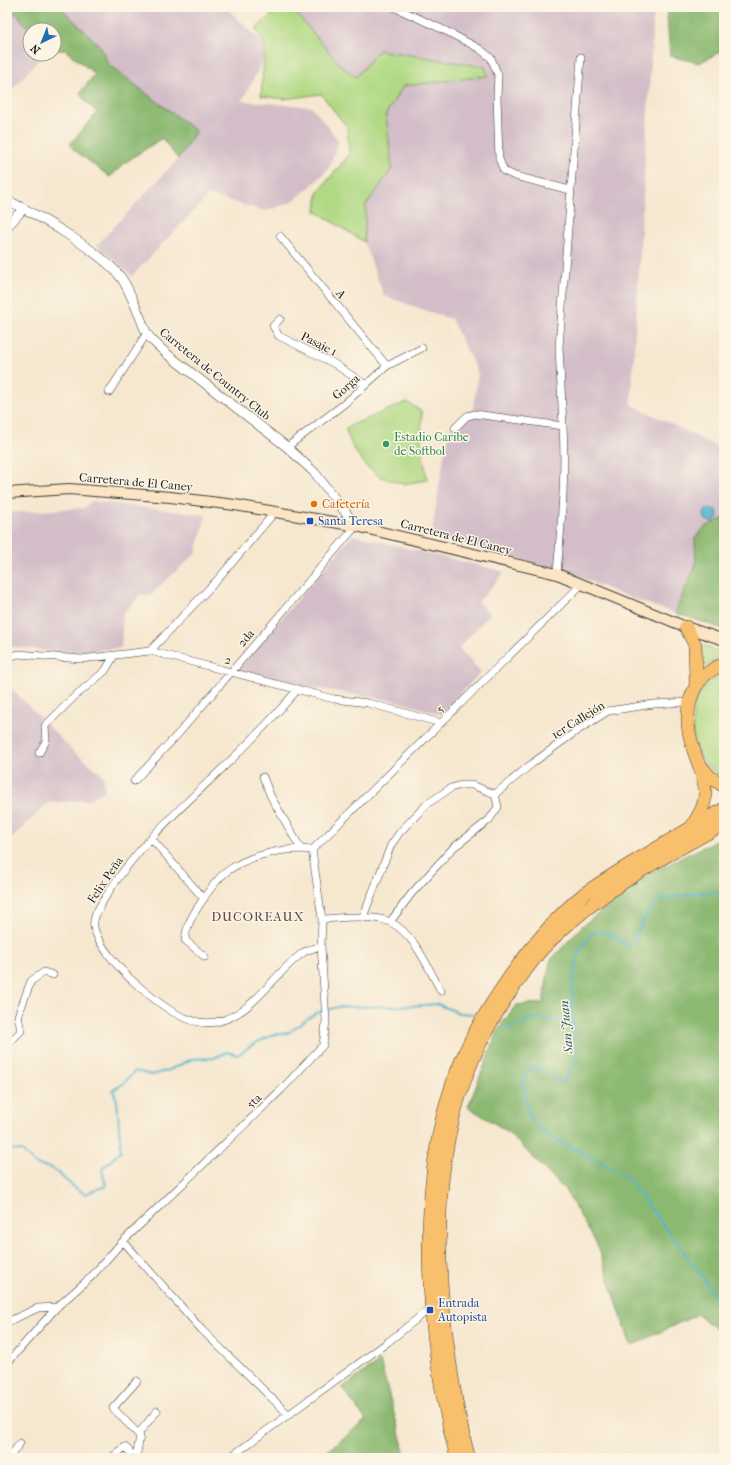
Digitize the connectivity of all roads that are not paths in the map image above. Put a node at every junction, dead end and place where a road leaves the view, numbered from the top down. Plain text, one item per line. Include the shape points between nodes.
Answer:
1 (394, 7) edge
2 (581, 57) dead end
3 (570, 190) junction
4 (7, 200) edge
5 (23, 209) junction
6 (7, 227) edge
7 (280, 236) dead end
8 (280, 319) dead end
9 (147, 333) junction
10 (422, 348) dead end
11 (387, 366) junction
12 (366, 385) junction
13 (109, 392) dead end
14 (563, 426) junction
15 (455, 428) dead end
16 (287, 447) junction
17 (7, 493) edge
18 (275, 512) junction
19 (356, 526) junction
20 (557, 574) junction
21 (582, 584) junction
22 (686, 627) junction
23 (699, 632) junction
24 (724, 640) edge
25 (724, 646) edge
26 (150, 651) junction
27 (114, 656) junction
28 (7, 658) edge
29 (724, 664) edge
30 (231, 672) junction
31 (696, 685) junction
32 (298, 689) junction
33 (688, 702) junction
34 (441, 723) junction
35 (39, 753) dead end
36 (700, 764) junction
37 (263, 777) dead end
38 (134, 781) dead end
39 (724, 786) edge
40 (495, 794) junction
41 (724, 809) edge
42 (724, 824) edge
43 (691, 827) junction
44 (151, 838) junction
45 (301, 849) junction
46 (312, 850) junction
47 (204, 899) junction
48 (363, 918) junction
49 (322, 919) junction
50 (390, 922) junction
51 (321, 946) junction
52 (206, 957) dead end
53 (53, 975) dead end
54 (441, 991) dead end
55 (7, 1046) edge
56 (123, 1241) junction
57 (57, 1306) junction
58 (437, 1308) junction
59 (7, 1322) edge
60 (9, 1361) dead end
61 (137, 1382) dead end
62 (157, 1411) dead end
63 (289, 1416) junction
64 (138, 1434) junction
65 (20, 1443) dead end
66 (10, 1458) edge
67 (111, 1458) edge
68 (136, 1458) edge
69 (229, 1458) edge
70 (457, 1458) edge
71 (469, 1458) edge

1 - 3 street via 452,34 491,58 498,75 499,159 504,171
2 - 3 street
3 - 14 street via 559,347
4 - 5 street, Carretera de Country Club
5 - 6 street
5 - 9 street, Carretera de Country Club via 79,243 113,268 123,281
7 - 11 street, A
8 - 12 street, Pasaje 1 via 273,326 279,336 332,363
9 - 13 street
9 - 16 street, Carretera de Country Club via 167,354
10 - 11 street, Gorga
11 - 12 street, Gorga
12 - 16 street, Gorga
14 - 15 street via 476,414 467,416
14 - 20 street via 565,452
16 - 19 street, Carretera de Country Club via 315,472
17 - 18 main road, Carretera de El Caney via 68,489 105,491 220,503
18 - 19 main road, Carretera de El Caney
18 - 26 street via 219,578
19 - 20 main road, Carretera de El Caney
19 - 30 street, 2da
20 - 21 main road, Carretera de El Caney
21 - 22 main road, Carretera de El Caney
21 - 34 street, 5
22 - 23 main road, Carretera de El Caney
22 - 31 highway via 695,646
23 - 24 main road, Carretera de El Caney
23 - 25 main road, Carretera de El Caney
26 - 27 street, 2
26 - 30 street, 2
27 - 28 street, 2 via 81,659 18,654
27 - 35 street via 104,670 45,726 46,741
29 - 31 highway via 712,670
30 - 32 street, 2
30 - 38 street, 2da
31 - 33 highway
32 - 34 street, 2 via 334,699 368,703
32 - 44 street, Felix Peña via 257,735 186,801
33 - 36 highway via 690,731
33 - 40 street, 1er Callejón via 608,711 559,744
34 - 46 street, 5
36 - 39 highway via 710,777
36 - 43 highway via 705,784 705,800
37 - 45 street via 271,797
40 - 48 street via 472,785 461,785 427,804 391,845
40 - 50 street via 498,807 489,820 453,848 412,893
41 - 43 highway
42 - 58 highway via 662,857 593,902 547,944 497,1010 480,1041 462,1086 444,1160 440,1202
43 - 58 highway via 590,890 559,917 527,952 476,1028 461,1060 443,1115 434,1161 430,1205
44 - 47 street
44 - 51 street, Felix Peña via 111,888 96,913 93,926 106,950 128,977 157,1002 195,1021 217,1022 242,1011 305,952
45 - 46 street
45 - 47 street via 262,855 239,865 225,873
46 - 49 street, 5ta
47 - 52 street via 188,924 185,940
48 - 49 street
48 - 50 street
49 - 51 street, 5ta
50 - 54 street via 411,939
51 - 56 street, 5ta via 326,1002 323,1045
53 - 55 street via 44,972 31,981 18,1016 21,1031
56 - 57 street, 5ta via 91,1277
56 - 63 street via 202,1330
57 - 59 street via 38,1308
57 - 60 street, 5ta
58 - 63 street
58 - 70 highway via 440,1367
58 - 71 highway
61 - 64 street via 113,1408
62 - 64 street
63 - 69 street
64 - 68 street via 140,1436
65 - 66 street
67 - 68 street via 125,1447

